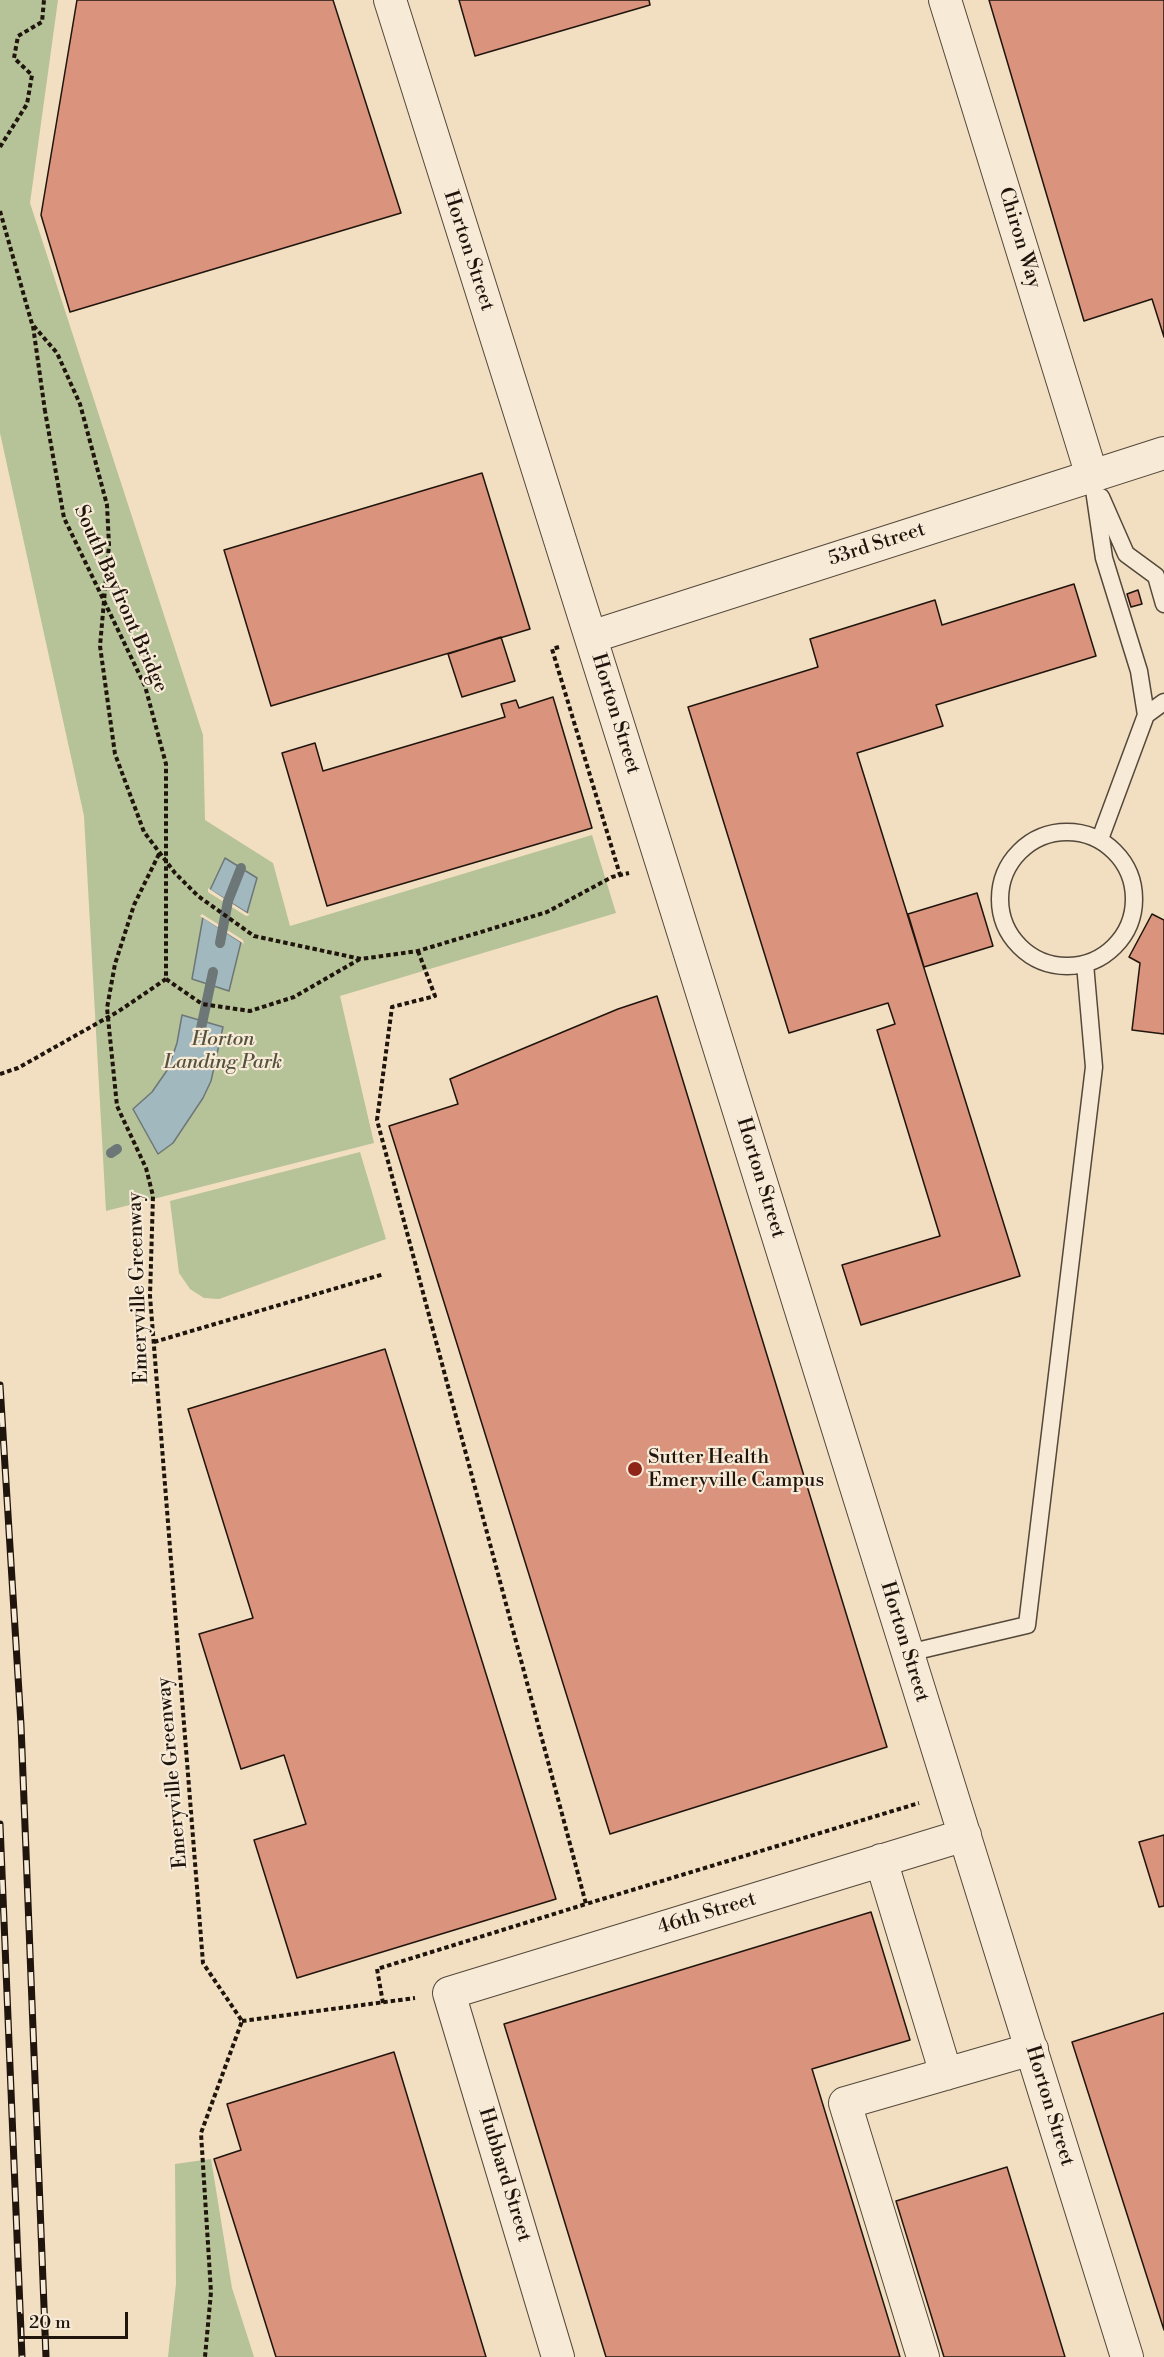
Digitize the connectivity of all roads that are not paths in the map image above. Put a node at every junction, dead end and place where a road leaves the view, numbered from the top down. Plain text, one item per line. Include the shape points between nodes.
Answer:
1 (390, 0) edge
2 (945, 0) edge
3 (1164, 453) edge
4 (1092, 476) junction
5 (1164, 604) edge
6 (591, 637) junction
7 (1164, 702) edge
8 (1146, 715) junction
9 (1100, 840) junction
10 (1085, 964) junction
11 (908, 1653) junction
12 (965, 1835) junction
13 (881, 1860) junction
14 (449, 1994) joint
15 (1032, 2049) junction
16 (946, 2074) junction
17 (558, 2357) edge
18 (923, 2357) edge
19 (1127, 2357) edge

1 - 6 street, Horton Street
2 - 4 street, Chiron Way
3 - 4 street, 53rd Street
4 - 5 lane via 1126,554 1156,576
4 - 6 street, 53rd Street
4 - 8 lane via 1104,558 1139,671
6 - 11 street, Horton Street
7 - 8 lane
8 - 9 lane
9 - 10 lane via 1120,856 1133,880 1135,906 1127,932 1110,952
9 - 10 lane via 1075,831 1048,833 1025,845 1007,866 999,891 1001,917 1013,941 1033,958 1059,966
10 - 11 lane via 1094,1067 1027,1625
11 - 12 street, Horton Street
12 - 13 street, 46th Street
12 - 15 street, Horton Street
13 - 14 street, 46th Street
13 - 16 street
14 - 17 street, Hubbard Street
15 - 16 street
15 - 19 street, Horton Street
16 - 18 street via 845,2103

